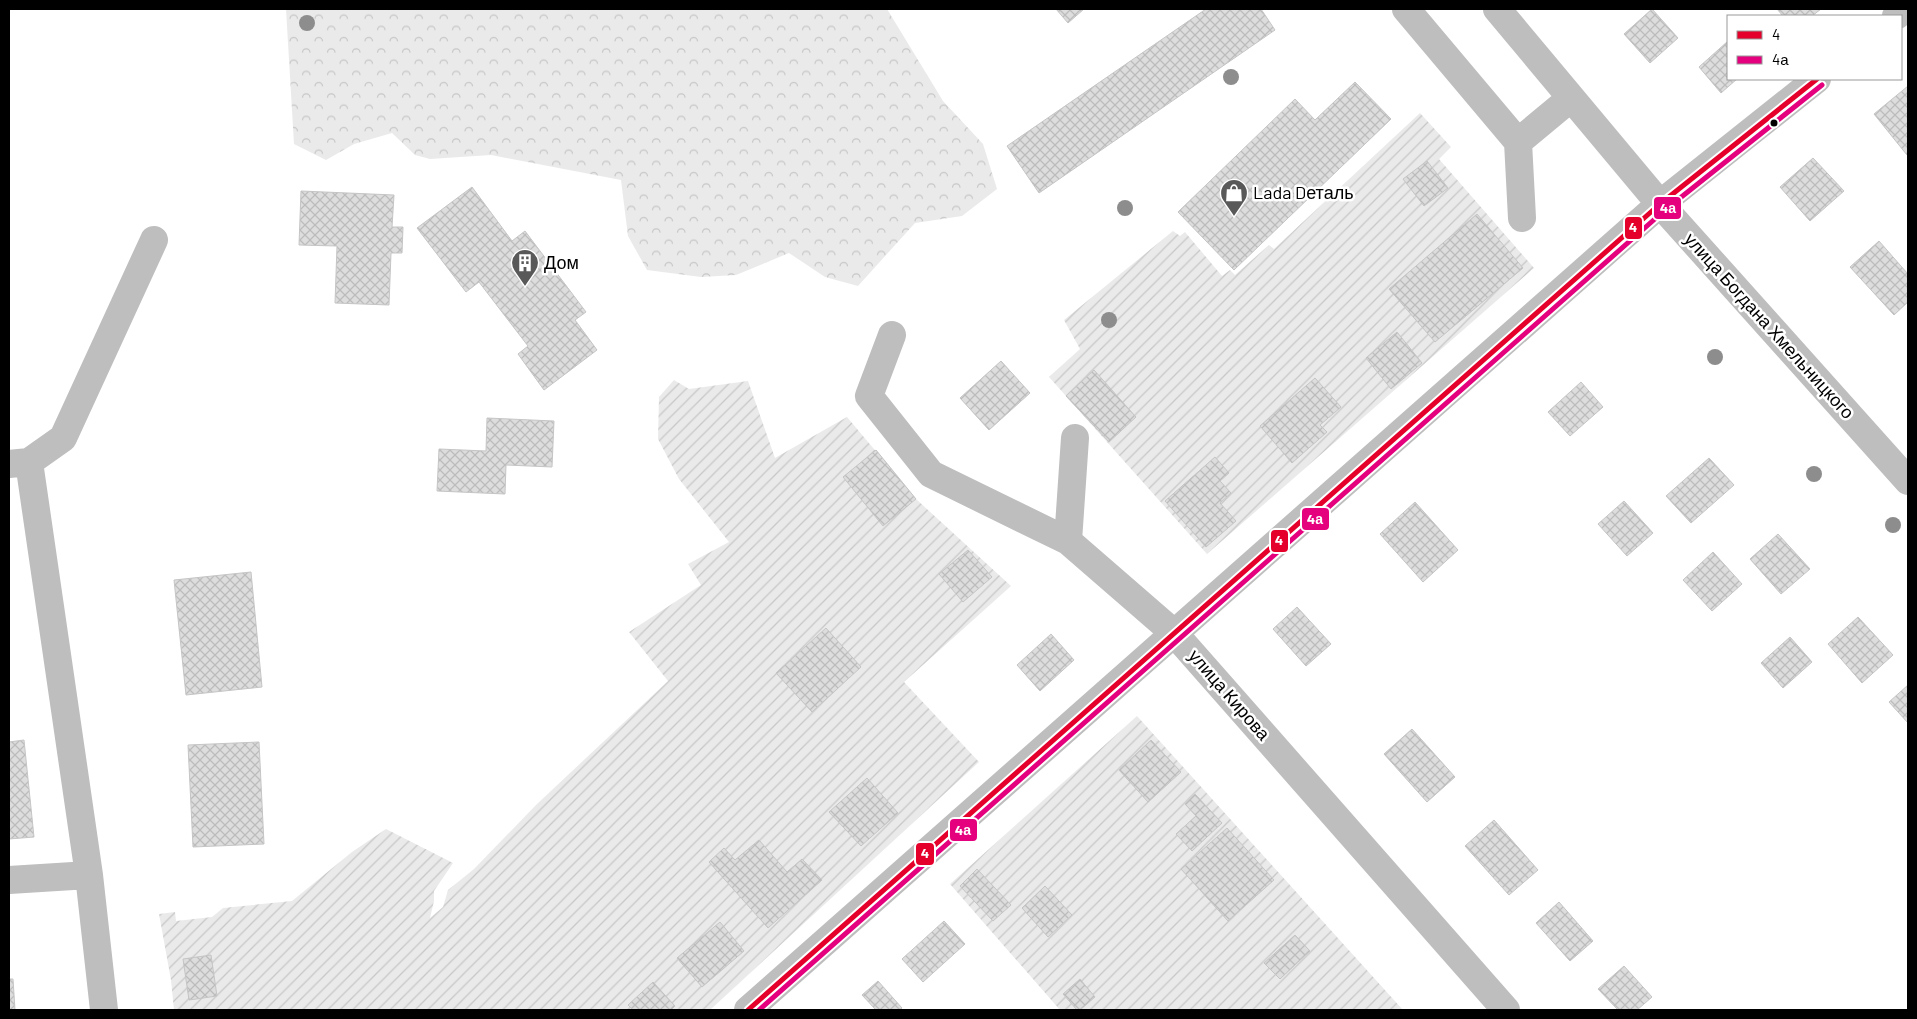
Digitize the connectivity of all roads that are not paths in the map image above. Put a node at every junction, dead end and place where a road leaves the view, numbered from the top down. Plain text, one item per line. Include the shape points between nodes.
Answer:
1 (1406, 9) edge
2 (1497, 9) edge
3 (1816, 80) edge
4 (1571, 98) junction
5 (1518, 142) junction
6 (1660, 204) junction
7 (1522, 218) dead end
8 (154, 240) dead end
9 (892, 335) dead end
10 (1075, 438) dead end
11 (19, 463) edge
12 (1908, 481) edge
13 (1068, 541) junction
14 (1174, 632) junction
15 (89, 875) junction
16 (9, 880) edge
17 (104, 1010) edge
18 (748, 1010) edge
19 (1506, 1010) edge

1 - 5 street
2 - 4 street, улица Богдана Хмельницкого
3 - 6 street
4 - 5 street
4 - 6 street, улица Богдана Хмельницкого
5 - 7 street
6 - 12 street, улица Богдана Хмельницкого
6 - 14 street
8 - 11 street via 63,438
9 - 13 street, улица Кирова via 870,396 931,474
10 - 13 street
11 - 15 street
13 - 14 street, улица Кирова
14 - 18 street
14 - 19 street, улица Кирова
15 - 16 street
15 - 17 street

